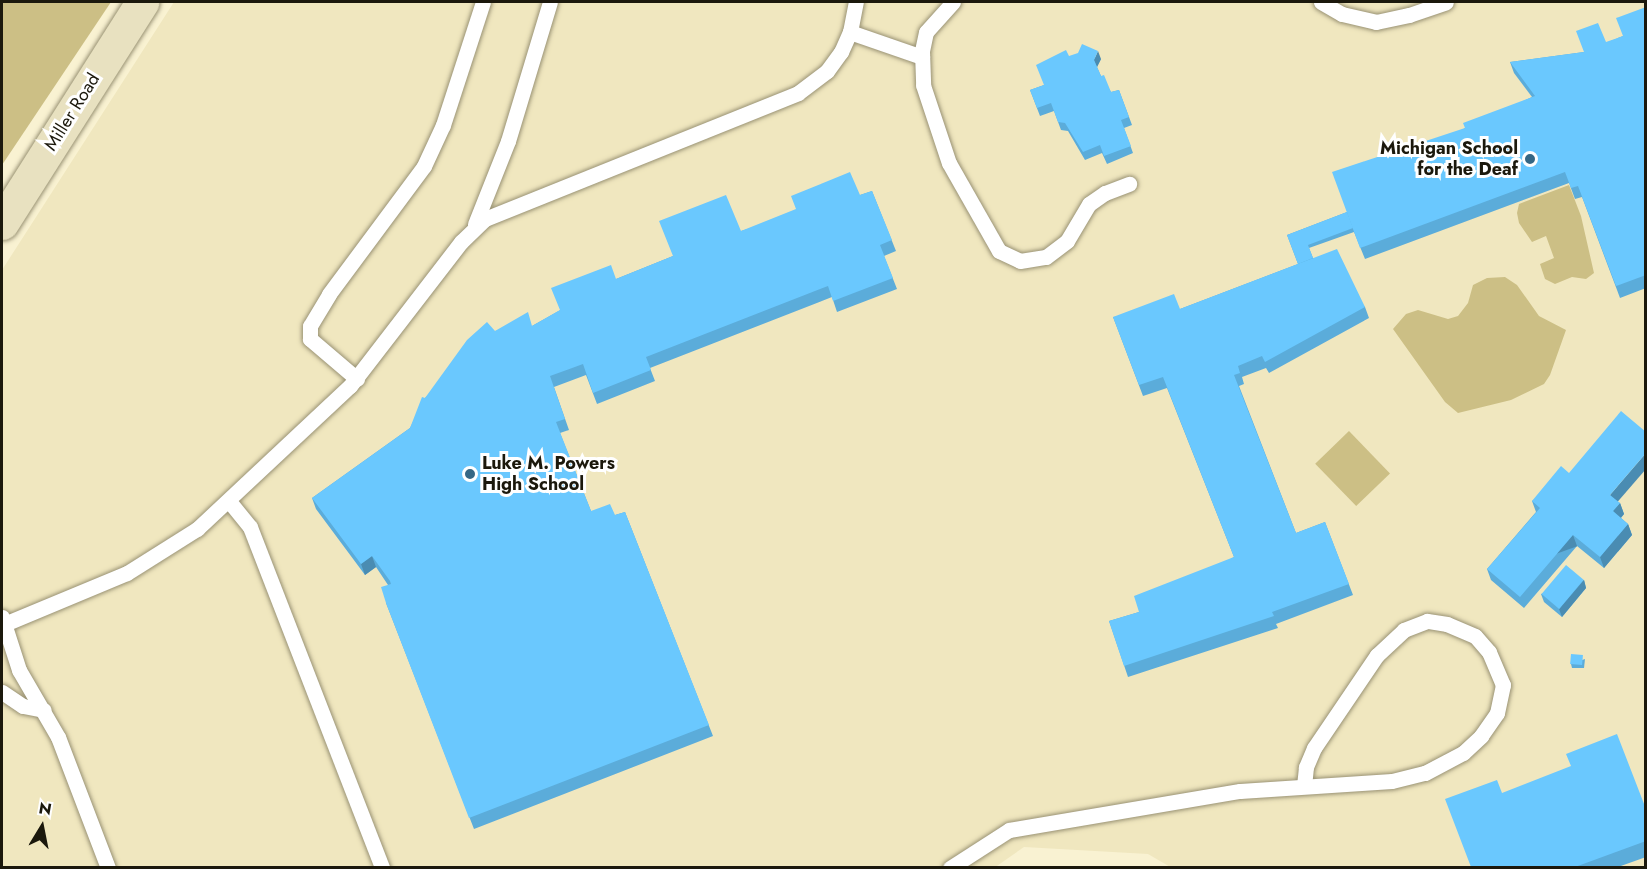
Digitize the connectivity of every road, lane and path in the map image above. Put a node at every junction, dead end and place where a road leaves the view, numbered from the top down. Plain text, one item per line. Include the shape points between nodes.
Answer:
1 (142, 2) edge
2 (483, 2) edge
3 (550, 2) edge
4 (855, 2) edge
5 (953, 2) edge
6 (1321, 2) edge
7 (1446, 2) edge
8 (850, 32) junction
9 (922, 57) junction
10 (1129, 184) dead end
11 (2, 223) edge
12 (472, 230) junction
13 (357, 380) junction
14 (229, 501) junction
15 (2, 622) edge
16 (2, 692) edge
17 (44, 710) junction
18 (1304, 786) junction
19 (108, 867) edge
20 (382, 867) edge
21 (950, 867) edge

1 - 11 main road, Miller Road
2 - 13 lane via 442,125 424,166 329,294 310,326 310,339
3 - 12 lane via 502,159
4 - 8 lane
5 - 9 lane via 930,24
6 - 7 lane via 1342,14 1376,21
8 - 9 lane
8 - 12 lane via 827,71 798,93 519,202
9 - 10 lane via 926,96 949,163 988,238 1005,256 1028,262 1054,252 1067,241 1089,204
12 - 13 lane
13 - 14 lane
14 - 15 lane via 197,529 127,573
14 - 20 lane via 250,527
15 - 17 lane via 20,670
16 - 17 lane via 23,706
17 - 19 lane
18 - 18 lane via 1314,748 1377,655 1404,630 1427,621 1448,624 1475,636 1489,652 1501,677 1502,699 1488,728 1463,753 1438,768 1392,781
18 - 21 lane via 1240,791 1009,830

